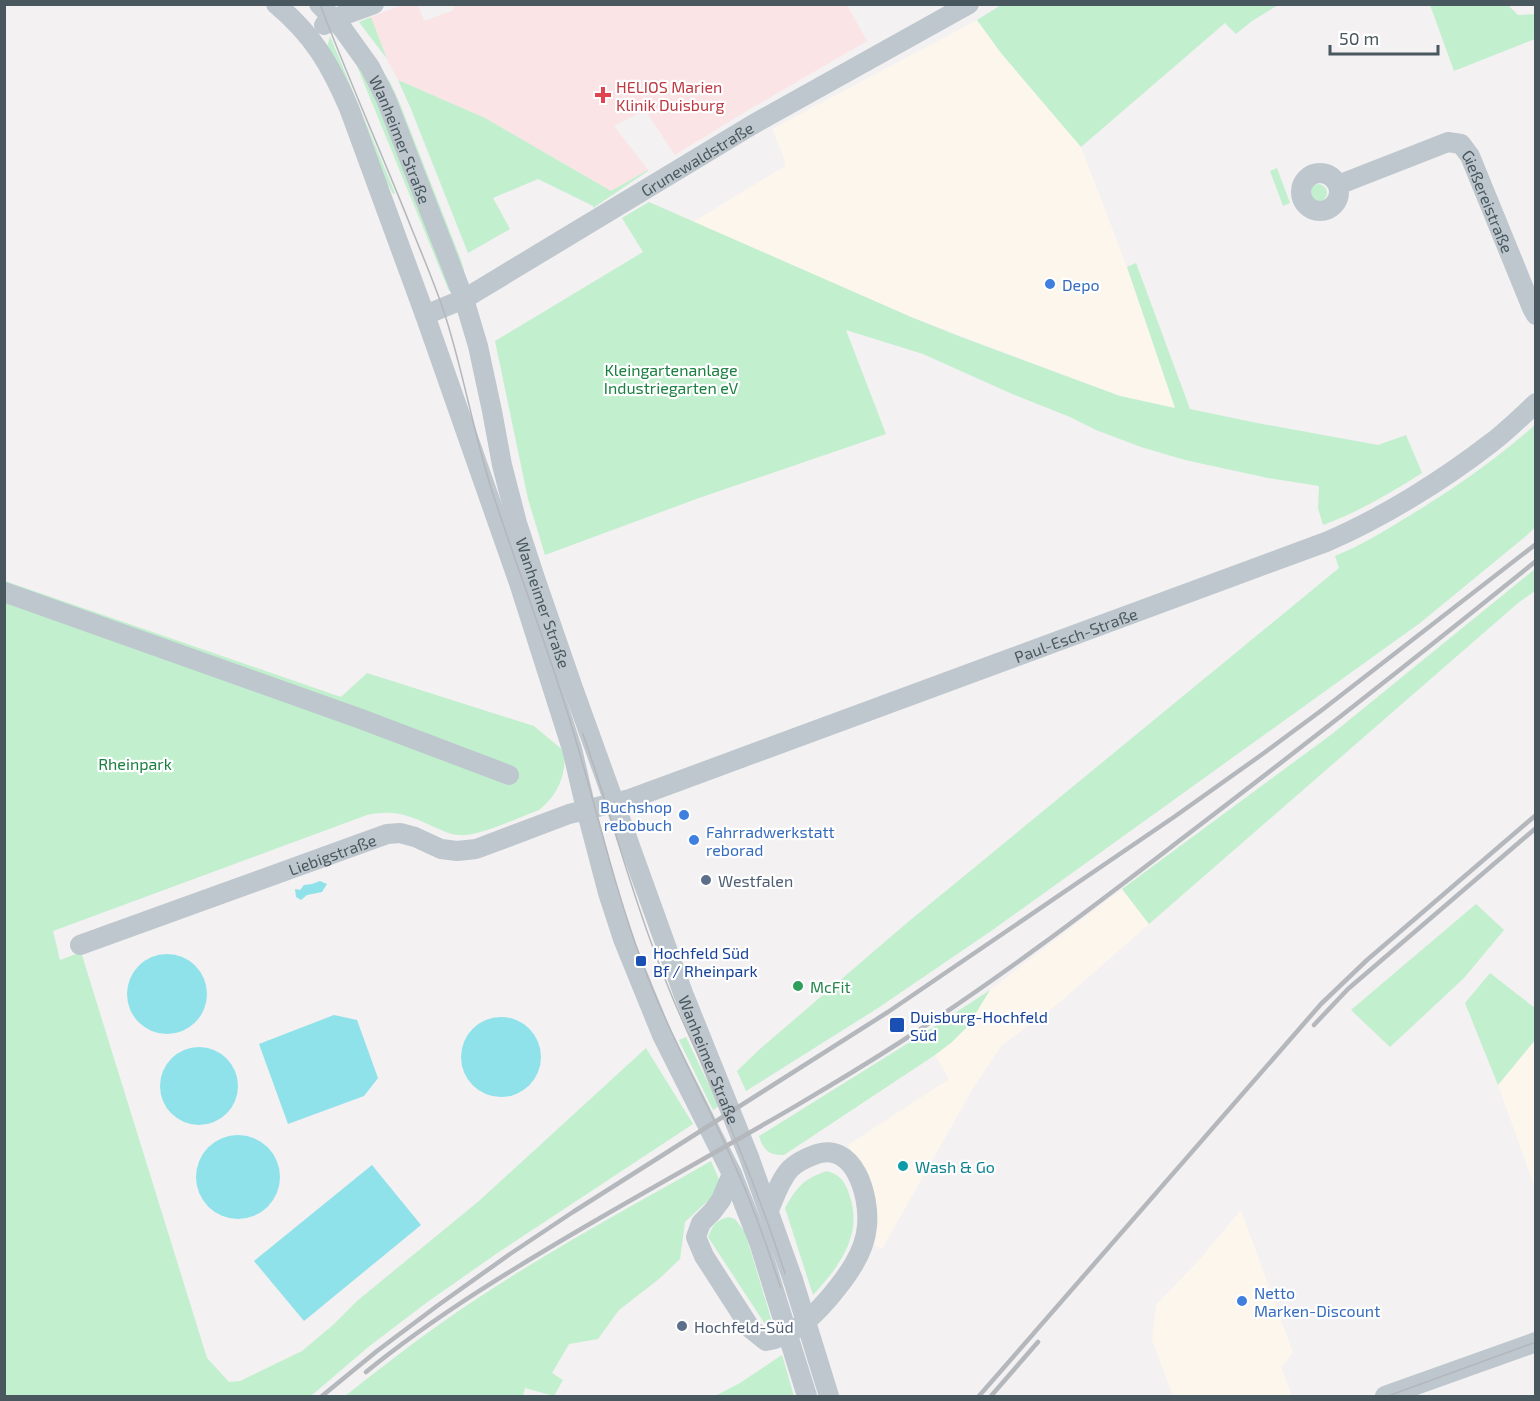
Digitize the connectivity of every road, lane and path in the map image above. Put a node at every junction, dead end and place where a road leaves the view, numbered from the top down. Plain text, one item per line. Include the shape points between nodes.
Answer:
1 (276, 4) edge
2 (319, 4) edge
3 (374, 4) edge
4 (969, 4) edge
5 (333, 19) junction
6 (309, 36) junction
7 (1338, 185) dead end
8 (464, 299) junction
9 (425, 315) junction
10 (1536, 315) edge
11 (1536, 403) edge
12 (4, 592) edge
13 (509, 775) dead end
14 (614, 802) junction
15 (586, 809) junction
16 (80, 945) dead end
17 (749, 1157) junction
18 (790, 1169) junction
19 (732, 1174) junction
20 (769, 1210) junction
21 (712, 1212) junction
22 (748, 1216) junction
23 (1536, 1342) edge
24 (807, 1396) edge
25 (829, 1396) edge
26 (1385, 1396) edge

1 - 6 street, Wanheimer Straße
2 - 5 street, Wanheimer Straße
3 - 5 street
4 - 8 street, Grunewaldstraße via 752,125
5 - 6 street
5 - 8 street, Wanheimer Straße via 370,67 386,99
6 - 9 street, Wanheimer Straße via 338,82 349,108
7 - 10 street, Gießereistraße via 1449,142 1461,144 1470,156
8 - 9 street, Grunewaldstraße
8 - 14 street, Wanheimer Straße via 517,522
9 - 15 street, Wanheimer Straße via 540,647
11 - 14 street, Paul-Esch-Straße via 1492,443 1456,468 1410,498 1326,542
12 - 13 street
14 - 15 street, Paul-Esch-Straße
14 - 17 street, Wanheimer Straße via 683,993
15 - 16 street, Liebigstraße via 476,849 441,849 415,837 387,834
15 - 19 street, Wanheimer Straße via 608,893 640,984
17 - 18 street via 767,1168
17 - 20 street, Wanheimer Straße
18 - 20 street
18 - 21 street via 822,1152 845,1158 859,1178 865,1196 867,1227 846,1278 820,1310 799,1327 766,1341 751,1329 701,1252 697,1233
19 - 21 street
19 - 22 street, Wanheimer Straße
20 - 25 street, Wanheimer Straße, bridge
21 - 22 street via 729,1210
22 - 24 street, Wanheimer Straße, bridge
23 - 26 street

